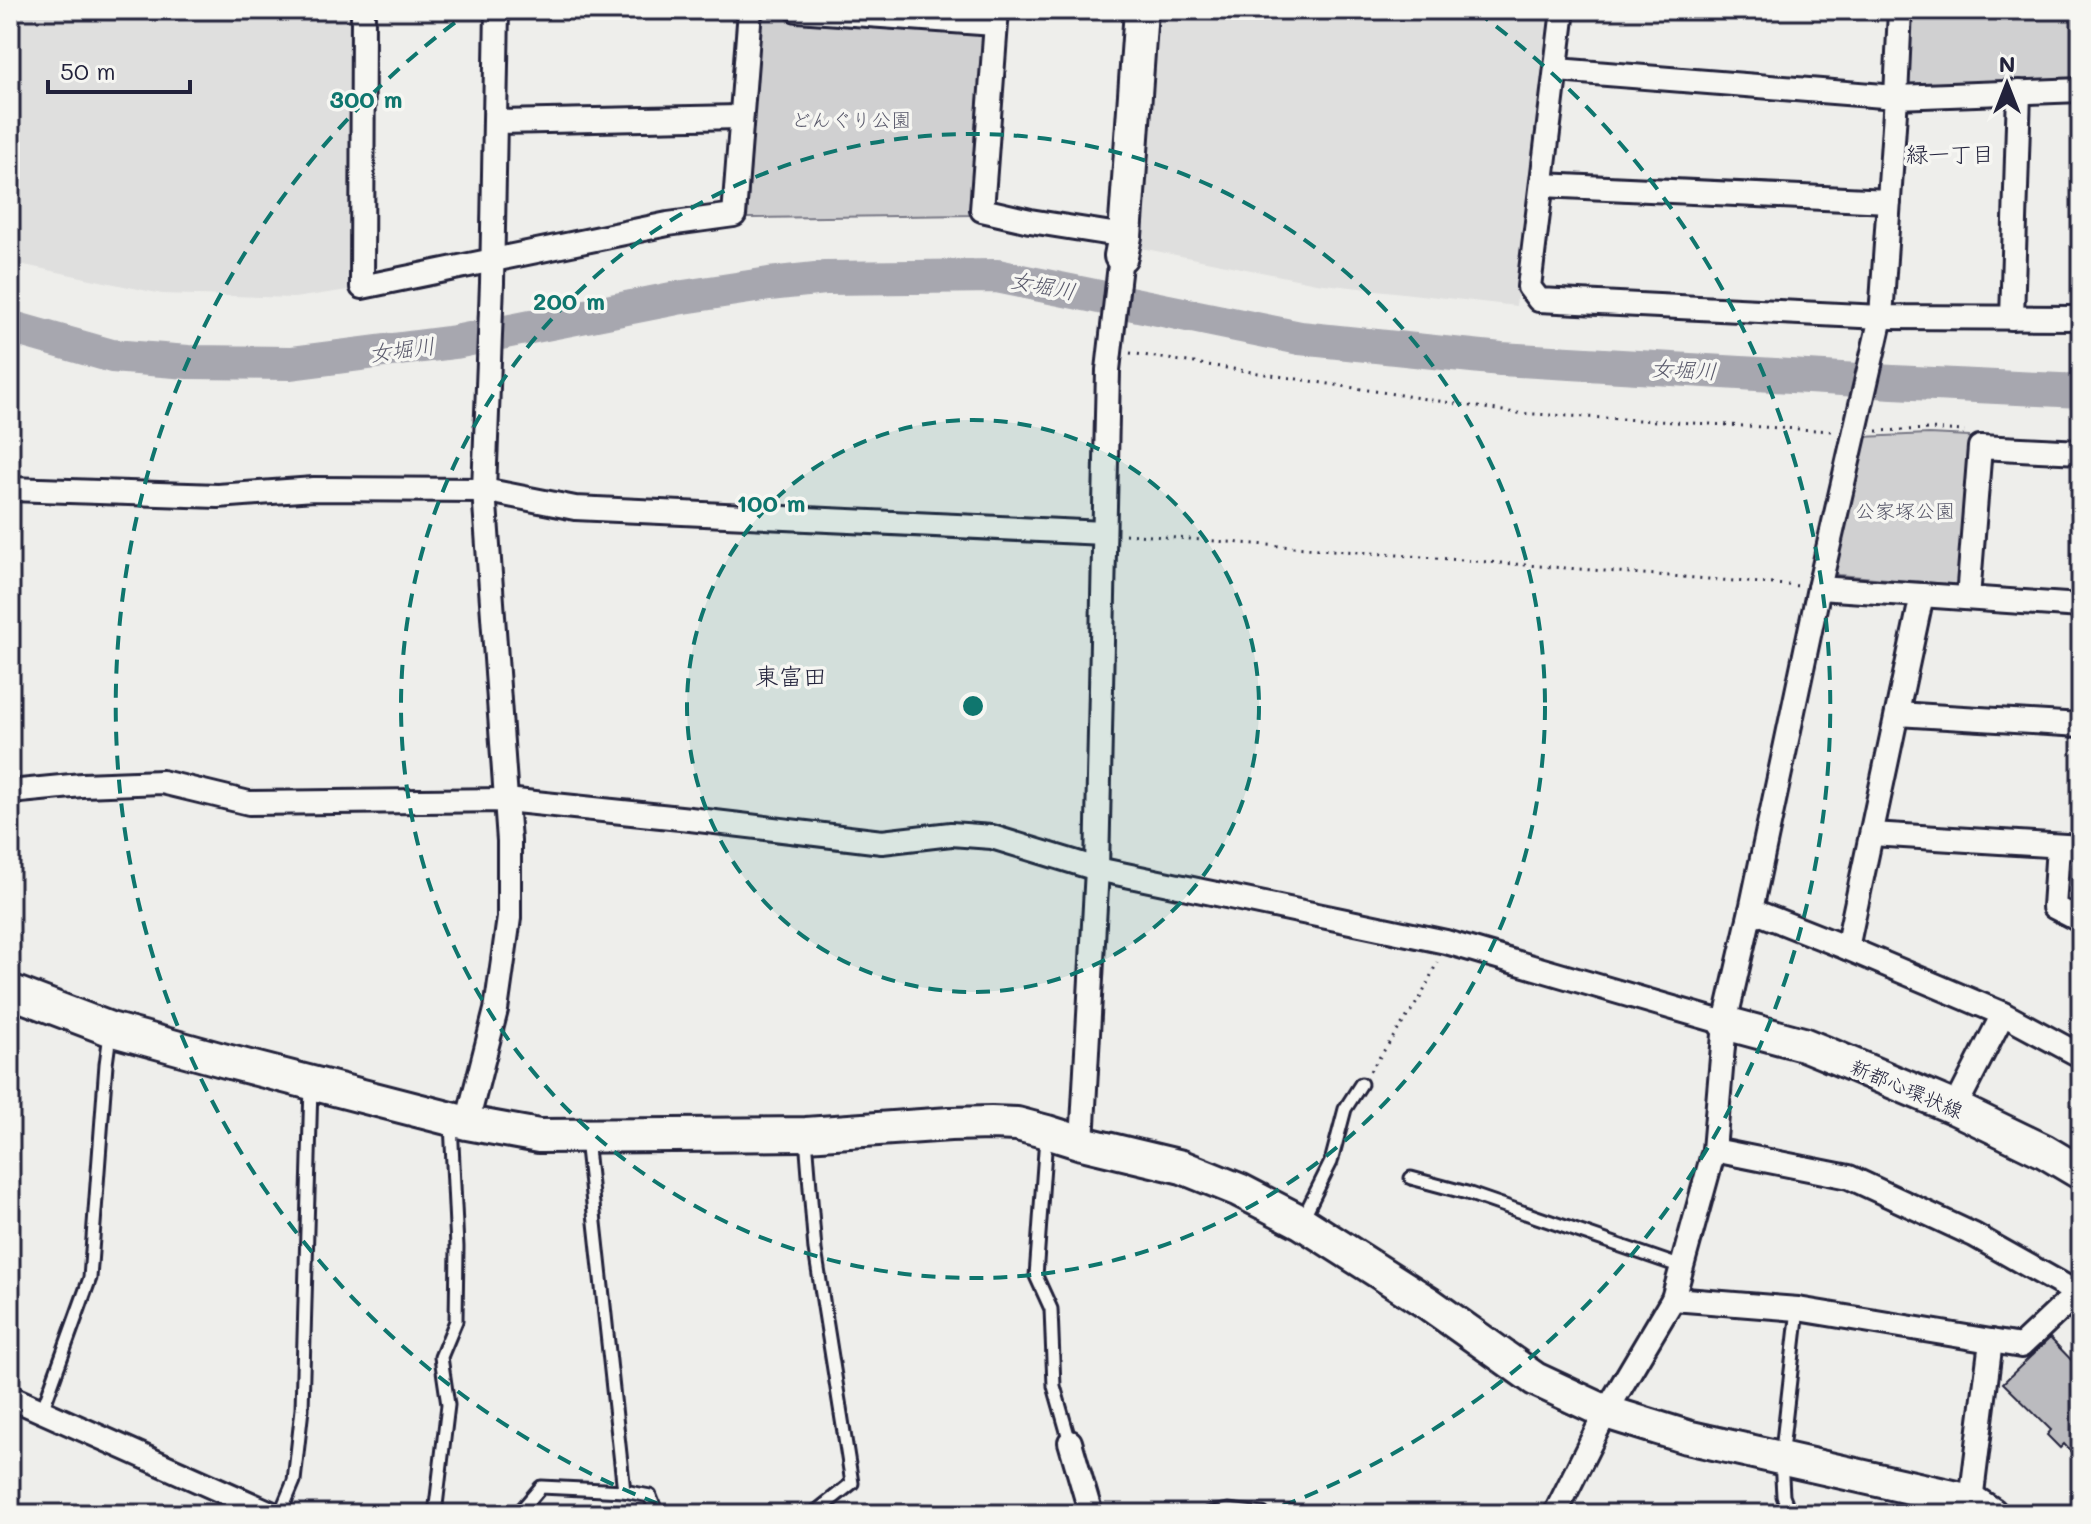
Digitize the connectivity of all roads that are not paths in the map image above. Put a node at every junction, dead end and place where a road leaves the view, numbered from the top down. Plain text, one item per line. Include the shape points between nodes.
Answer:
1 (363, 10) edge
2 (497, 10) edge
3 (750, 10) edge
4 (797, 10) edge
5 (1141, 10) edge
6 (1563, 10) edge
7 (1900, 10) edge
8 (996, 17) edge
9 (1557, 70) junction
10 (2081, 90) edge
11 (2019, 92) junction
12 (1896, 97) junction
13 (740, 117) junction
14 (495, 122) junction
15 (1542, 185) junction
16 (1889, 201) junction
17 (1123, 246) junction
18 (492, 272) junction
19 (2012, 318) junction
20 (2081, 318) edge
21 (1878, 328) junction
22 (2081, 452) edge
23 (10, 489) edge
24 (484, 490) junction
25 (1104, 533) junction
26 (1819, 588) junction
27 (1922, 595) junction
28 (1968, 598) junction
29 (2081, 606) edge
30 (1897, 714) junction
31 (2081, 725) edge
32 (10, 792) edge
33 (506, 800) junction
34 (1872, 834) junction
35 (2070, 847) edge
36 (1097, 869) junction
37 (1751, 910) junction
38 (2081, 921) edge
39 (1847, 948) junction
40 (10, 991) edge
41 (2003, 1014) junction
42 (1725, 1023) junction
43 (110, 1029) junction
44 (2081, 1056) edge
45 (311, 1082) junction
46 (1361, 1084) road end
47 (1955, 1108) junction
48 (459, 1120) junction
49 (1047, 1132) junction
50 (806, 1134) junction
51 (586, 1137) junction
52 (1082, 1143) junction
53 (1714, 1150) junction
54 (2081, 1173) edge
55 (1411, 1178) dead end
56 (1301, 1222) junction
57 (1682, 1267) junction
58 (1673, 1299) junction
59 (1798, 1309) junction
60 (1991, 1341) junction
61 (10, 1397) edge
62 (42, 1411) junction
63 (1606, 1412) junction
64 (1070, 1442) joint
65 (1781, 1459) junction
66 (624, 1491) junction
67 (1981, 1508) edge
68 (273, 1514) edge
69 (280, 1514) edge
70 (435, 1514) edge
71 (522, 1514) edge
72 (657, 1514) edge
73 (813, 1514) edge
74 (1091, 1514) edge
75 (1207, 1514) edge
76 (1263, 1514) edge
77 (1555, 1514) edge
78 (1790, 1514) edge

1 - 18 street via 362,287
2 - 14 street
3 - 13 street
4 - 8 street
5 - 17 street
6 - 9 street
7 - 12 street
8 - 17 street via 982,210
9 - 12 street
9 - 15 street
10 - 11 street
11 - 12 street
11 - 19 street
12 - 16 street
13 - 14 street
13 - 18 street via 734,215 668,224
14 - 18 street
15 - 16 street
15 - 21 street via 1529,287 1539,300
16 - 21 street
17 - 25 street via 1108,370
18 - 24 street
19 - 20 street
19 - 21 street
21 - 26 street
22 - 28 street via 1980,447
23 - 24 street via 218,496 314,489
24 - 25 street via 575,508
24 - 33 street
25 - 36 street
26 - 27 street
26 - 37 street
27 - 28 street
27 - 30 street
28 - 29 street
30 - 31 street
30 - 34 street
32 - 33 street via 162,782 249,803
33 - 36 street via 882,842 951,834 992,837
33 - 48 street via 509,918 496,1010
34 - 35 street
34 - 39 street
35 - 38 street via 2054,907
36 - 42 street via 1446,942
36 - 52 street
37 - 39 street
37 - 42 street
39 - 41 street
40 - 43 street
41 - 44 street
41 - 47 street
42 - 47 street, 新都心環状線 via 1803,1044
42 - 53 street
43 - 45 street
43 - 62 lane via 90,1278
45 - 48 street
45 - 69 lane via 302,1409 294,1481
46 - 56 lane via 1345,1109 1331,1162
47 - 54 street, 新都心環状線
48 - 51 street via 539,1136
48 - 70 lane via 456,1321 441,1357 448,1405
49 - 50 street via 991,1123
49 - 52 street
49 - 64 lane via 1036,1276 1051,1309 1054,1386
50 - 51 street
50 - 73 lane via 815,1250 852,1483
51 - 66 lane
52 - 56 street via 1182,1167
53 - 57 street
53 - 60 street via 1849,1177 1974,1235 2077,1293 2021,1346
55 - 57 lane
56 - 63 street via 1535,1379
57 - 58 street
58 - 59 street
58 - 63 street
59 - 60 street
59 - 65 lane
60 - 67 street
61 - 62 street
62 - 68 street
63 - 65 street
63 - 77 street
64 - 74 street
65 - 67 street
65 - 78 lane via 1783,1496
66 - 71 lane via 541,1487
66 - 72 lane via 650,1496
75 - 76 lane

